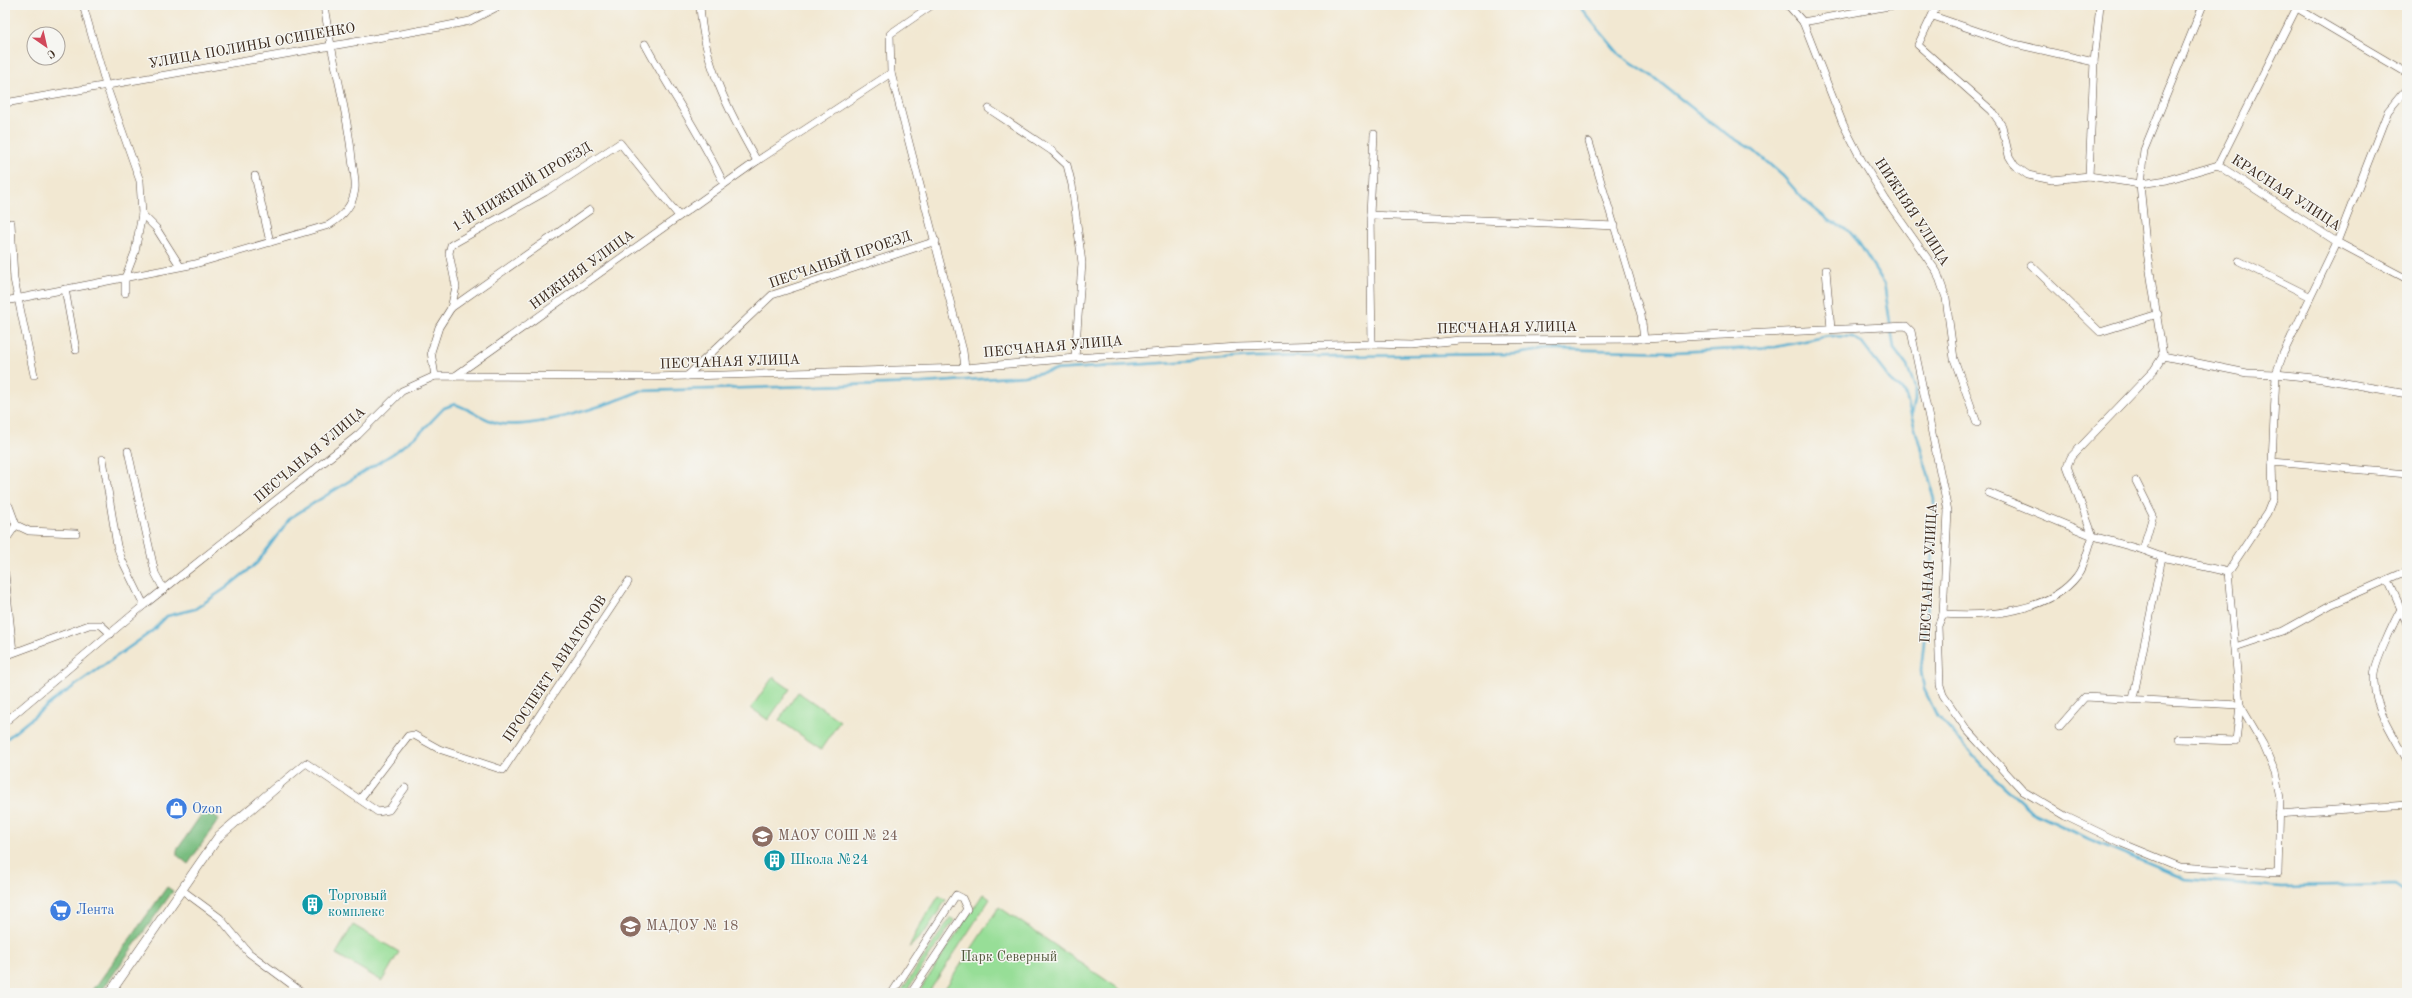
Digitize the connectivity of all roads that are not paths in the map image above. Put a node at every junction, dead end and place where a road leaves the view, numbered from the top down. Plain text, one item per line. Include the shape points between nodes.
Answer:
1 (83, 5) edge
2 (324, 5) edge
3 (501, 5) edge
4 (700, 5) edge
5 (932, 5) edge
6 (1788, 5) edge
7 (1894, 5) edge
8 (1937, 5) edge
9 (2100, 5) edge
10 (2203, 5) edge
11 (2298, 6) edge
12 (1933, 16) junction
13 (1803, 22) junction
14 (645, 44) dead end
15 (329, 45) junction
16 (2094, 62) junction
17 (892, 73) junction
18 (2407, 73) edge
19 (106, 85) junction
20 (2407, 88) edge
21 (5, 103) edge
22 (989, 109) dead end
23 (1374, 134) dead end
24 (1589, 142) dead end
25 (757, 161) junction
26 (2218, 165) junction
27 (255, 176) dead end
28 (2089, 176) junction
29 (724, 184) junction
30 (2140, 184) junction
31 (590, 210) dead end
32 (142, 214) junction
33 (1370, 215) junction
34 (679, 216) junction
35 (11, 223) dead end
36 (1615, 226) junction
37 (936, 241) junction
38 (270, 242) junction
39 (2337, 242) junction
40 (2239, 261) dead end
41 (180, 266) junction
42 (2031, 266) dead end
43 (1826, 270) dead end
44 (125, 278) junction
45 (2407, 279) edge
46 (65, 289) junction
47 (125, 293) dead end
48 (2309, 296) junction
49 (17, 298) junction
50 (5, 301) edge
51 (451, 308) junction
52 (2158, 314) junction
53 (1830, 330) junction
54 (1644, 339) junction
55 (1372, 344) junction
56 (76, 350) dead end
57 (2163, 356) junction
58 (1076, 358) junction
59 (965, 368) junction
60 (2276, 374) junction
61 (34, 375) dead end
62 (435, 376) junction
63 (455, 376) junction
64 (687, 376) junction
65 (2407, 394) edge
66 (1977, 423) dead end
67 (128, 451) dead end
68 (103, 459) dead end
69 (2272, 462) junction
70 (2407, 474) edge
71 (2136, 480) dead end
72 (1989, 493) dead end
73 (5, 504) edge
74 (16, 525) junction
75 (76, 532) dead end
76 (2093, 536) junction
77 (5, 541) edge
78 (2143, 550) junction
79 (2162, 557) junction
80 (2407, 571) edge
81 (2228, 572) junction
82 (5, 574) edge
83 (2388, 580) junction
84 (628, 582) dead end
85 (164, 590) junction
86 (144, 605) junction
87 (2401, 609) junction
88 (1943, 614) junction
89 (2407, 624) edge
90 (111, 634) junction
91 (2235, 647) junction
92 (13, 652) junction
93 (5, 656) edge
94 (2133, 699) junction
95 (2240, 705) junction
96 (5, 722) edge
97 (2059, 727) dead end
98 (2179, 739) dead end
99 (2407, 760) edge
100 (279, 785) joint
101 (405, 788) dead end
102 (360, 799) junction
103 (2407, 805) edge
104 (2279, 814) junction
105 (182, 890) junction
106 (110, 993) edge
107 (303, 993) edge
108 (892, 993) edge
109 (911, 993) edge

1 - 19 street
2 - 15 street
3 - 15 street, УЛИЦА ПОЛИНЫ ОСИПЕНКО via 470,21
4 - 25 street via 701,27 709,60 731,115
5 - 17 street via 890,34
6 - 13 street, НИЖНЯЯ УЛИЦА
7 - 13 street
8 - 12 street, КРАСНАЯ УЛИЦА
9 - 16 street
10 - 30 street via 2144,150
11 - 18 street
11 - 26 street
12 - 16 street via 2015,44
12 - 28 street, КРАСНАЯ УЛИЦА via 1918,45 1992,111 2002,126 2015,166 2028,175 2052,180
13 - 66 street, НИЖНЯЯ УЛИЦА via 1843,124 1862,161 1886,200 1938,272 1946,298 1954,359
14 - 29 street via 707,149
15 - 19 street, УЛИЦА ПОЛИНЫ ОСИПЕНКО
15 - 38 street via 349,122 355,189 351,203 340,218 329,225
16 - 28 street
17 - 25 street, НИЖНЯЯ УЛИЦА
17 - 37 street
19 - 21 street, УЛИЦА ПОЛИНЫ ОСИПЕНКО
19 - 32 street via 140,181
20 - 39 street via 2388,111
22 - 58 street via 1052,151 1067,165 1082,263
23 - 33 street
24 - 36 street
25 - 29 street, НИЖНЯЯ УЛИЦА
26 - 30 street, КРАСНАЯ УЛИЦА via 2167,180
26 - 39 street, КРАСНАЯ УЛИЦА
27 - 38 street
28 - 30 street, КРАСНАЯ УЛИЦА
29 - 34 street, НИЖНЯЯ УЛИЦА
30 - 52 street via 2146,245
31 - 51 street
32 - 41 street via 156,228
32 - 44 street via 135,252
33 - 36 street
33 - 55 street
34 - 51 street, 1-Й НИЖНИЙ ПРОЕЗД via 620,143 545,192 451,245 456,287
34 - 63 street, НИЖНЯЯ УЛИЦА
35 - 49 street
36 - 54 street via 1641,315
37 - 59 street via 964,351
37 - 64 street, ПЕСЧАНЫЙ ПРОЕЗД via 772,295
38 - 41 street
39 - 45 street, КРАСНАЯ УЛИЦА
39 - 48 street
40 - 48 street
41 - 44 street
42 - 52 street via 2100,332
43 - 53 street
44 - 46 street
44 - 47 street
46 - 49 street
46 - 56 street
48 - 60 street
49 - 50 street
49 - 61 street
51 - 62 street via 439,327 431,352
52 - 57 street
53 - 54 street, ПЕСЧАНАЯ УЛИЦА
53 - 88 street, ПЕСЧАНАЯ УЛИЦА via 1906,326 1912,331 1948,512
54 - 55 street, ПЕСЧАНАЯ УЛИЦА via 1460,340 1410,345
55 - 58 street, ПЕСЧАНАЯ УЛИЦА via 1237,347
57 - 60 street via 2247,373
57 - 76 street via 2154,370 2071,457 2067,466
58 - 59 street, ПЕСЧАНАЯ УЛИЦА
59 - 64 street, ПЕСЧАНАЯ УЛИЦА
60 - 65 street
60 - 69 street
62 - 63 street, ПЕСЧАНАЯ УЛИЦА
62 - 85 street, ПЕСЧАНАЯ УЛИЦА via 402,391 358,435
63 - 64 street, ПЕСЧАНАЯ УЛИЦА
67 - 85 street via 155,573
68 - 86 street via 117,546
69 - 70 street
69 - 81 street via 2273,498 2267,514
71 - 78 street via 2153,515
72 - 76 street
73 - 74 street via 9,506
74 - 75 street via 29,531
74 - 77 street
76 - 78 street
76 - 88 street via 2077,576 2055,596 2039,604 1977,616
78 - 79 street
79 - 81 street
79 - 94 street
80 - 83 street
81 - 91 street
82 - 92 street
83 - 87 street
83 - 91 street via 2332,604 2283,631
84 - 102 street, ПРОСПЕКТ АВИАТОРОВ via 503,770 439,749 414,735 408,736
85 - 86 street, ПЕСЧАНАЯ УЛИЦА
86 - 90 street, ПЕСЧАНАЯ УЛИЦА
87 - 89 street
87 - 99 street via 2374,674 2380,709
88 - 104 street, ПЕСЧАНАЯ УЛИЦА via 1938,626 1940,685 1943,695 1967,730 2023,792 2071,819 2180,867 2278,873
90 - 92 street via 101,625 89,625
90 - 96 street, ПЕСЧАНАЯ УЛИЦА
91 - 95 street
92 - 93 street
94 - 95 street
94 - 97 street via 2084,698
95 - 98 street via 2236,741
95 - 104 street via 2263,744 2275,772 2280,798
100 - 102 street via 306,763
100 - 105 street via 219,836
101 - 102 street via 390,810 378,812
103 - 104 street
105 - 106 street
105 - 107 street via 220,918 249,953
108 - 109 street via 956,895 962,898 966,909

